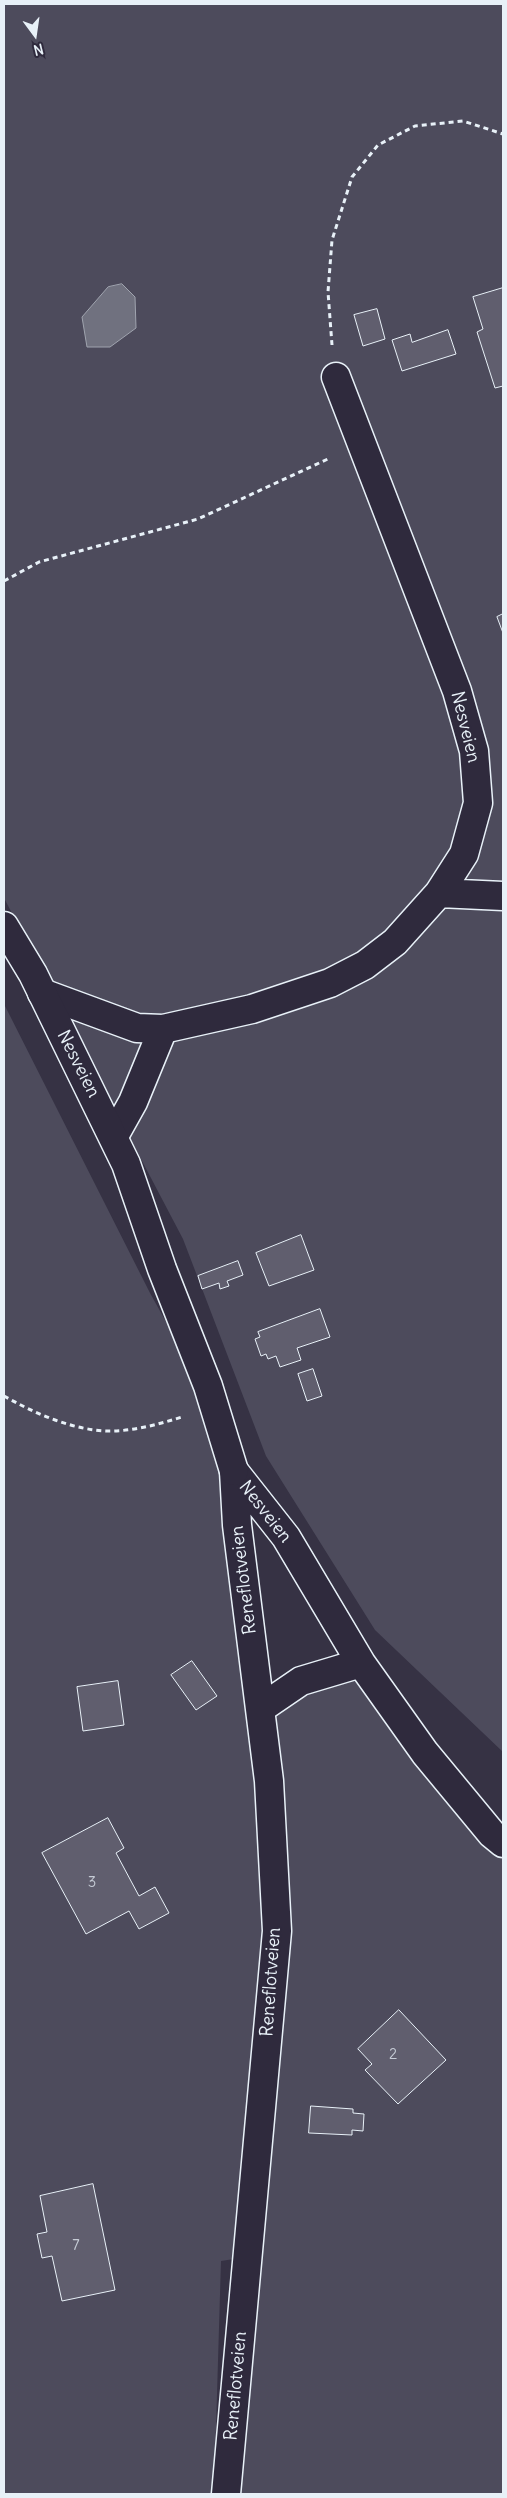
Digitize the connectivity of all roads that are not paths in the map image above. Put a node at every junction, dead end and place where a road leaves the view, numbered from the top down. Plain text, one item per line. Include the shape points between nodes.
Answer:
1 (336, 377) road end
2 (440, 893) junction
3 (503, 896) edge
4 (4, 926) edge
5 (42, 993) junction
6 (163, 1029) junction
7 (114, 1136) junction
8 (234, 1471) junction
9 (360, 1663) junction
10 (260, 1709) junction
11 (503, 1843) edge
12 (226, 2494) edge

1 - 2 street, Nesveien via 457,691 474,750 478,803 464,854
2 - 3 street
2 - 6 street, Nesveien via 395,942 365,965 330,983 252,1009
4 - 5 street, Nesveien
5 - 6 street, Nesveien via 137,1028
5 - 7 street, Nesveien
6 - 7 street via 133,1102
7 - 8 street, Nesveien via 216,1407
8 - 9 street, Nesveien via 286,1537
8 - 10 street, Reneflotveien via 237,1526
9 - 10 street via 301,1681
9 - 11 street, Nesveien via 425,1753
10 - 12 street, Reneflotveien via 269,1781 277,1931

